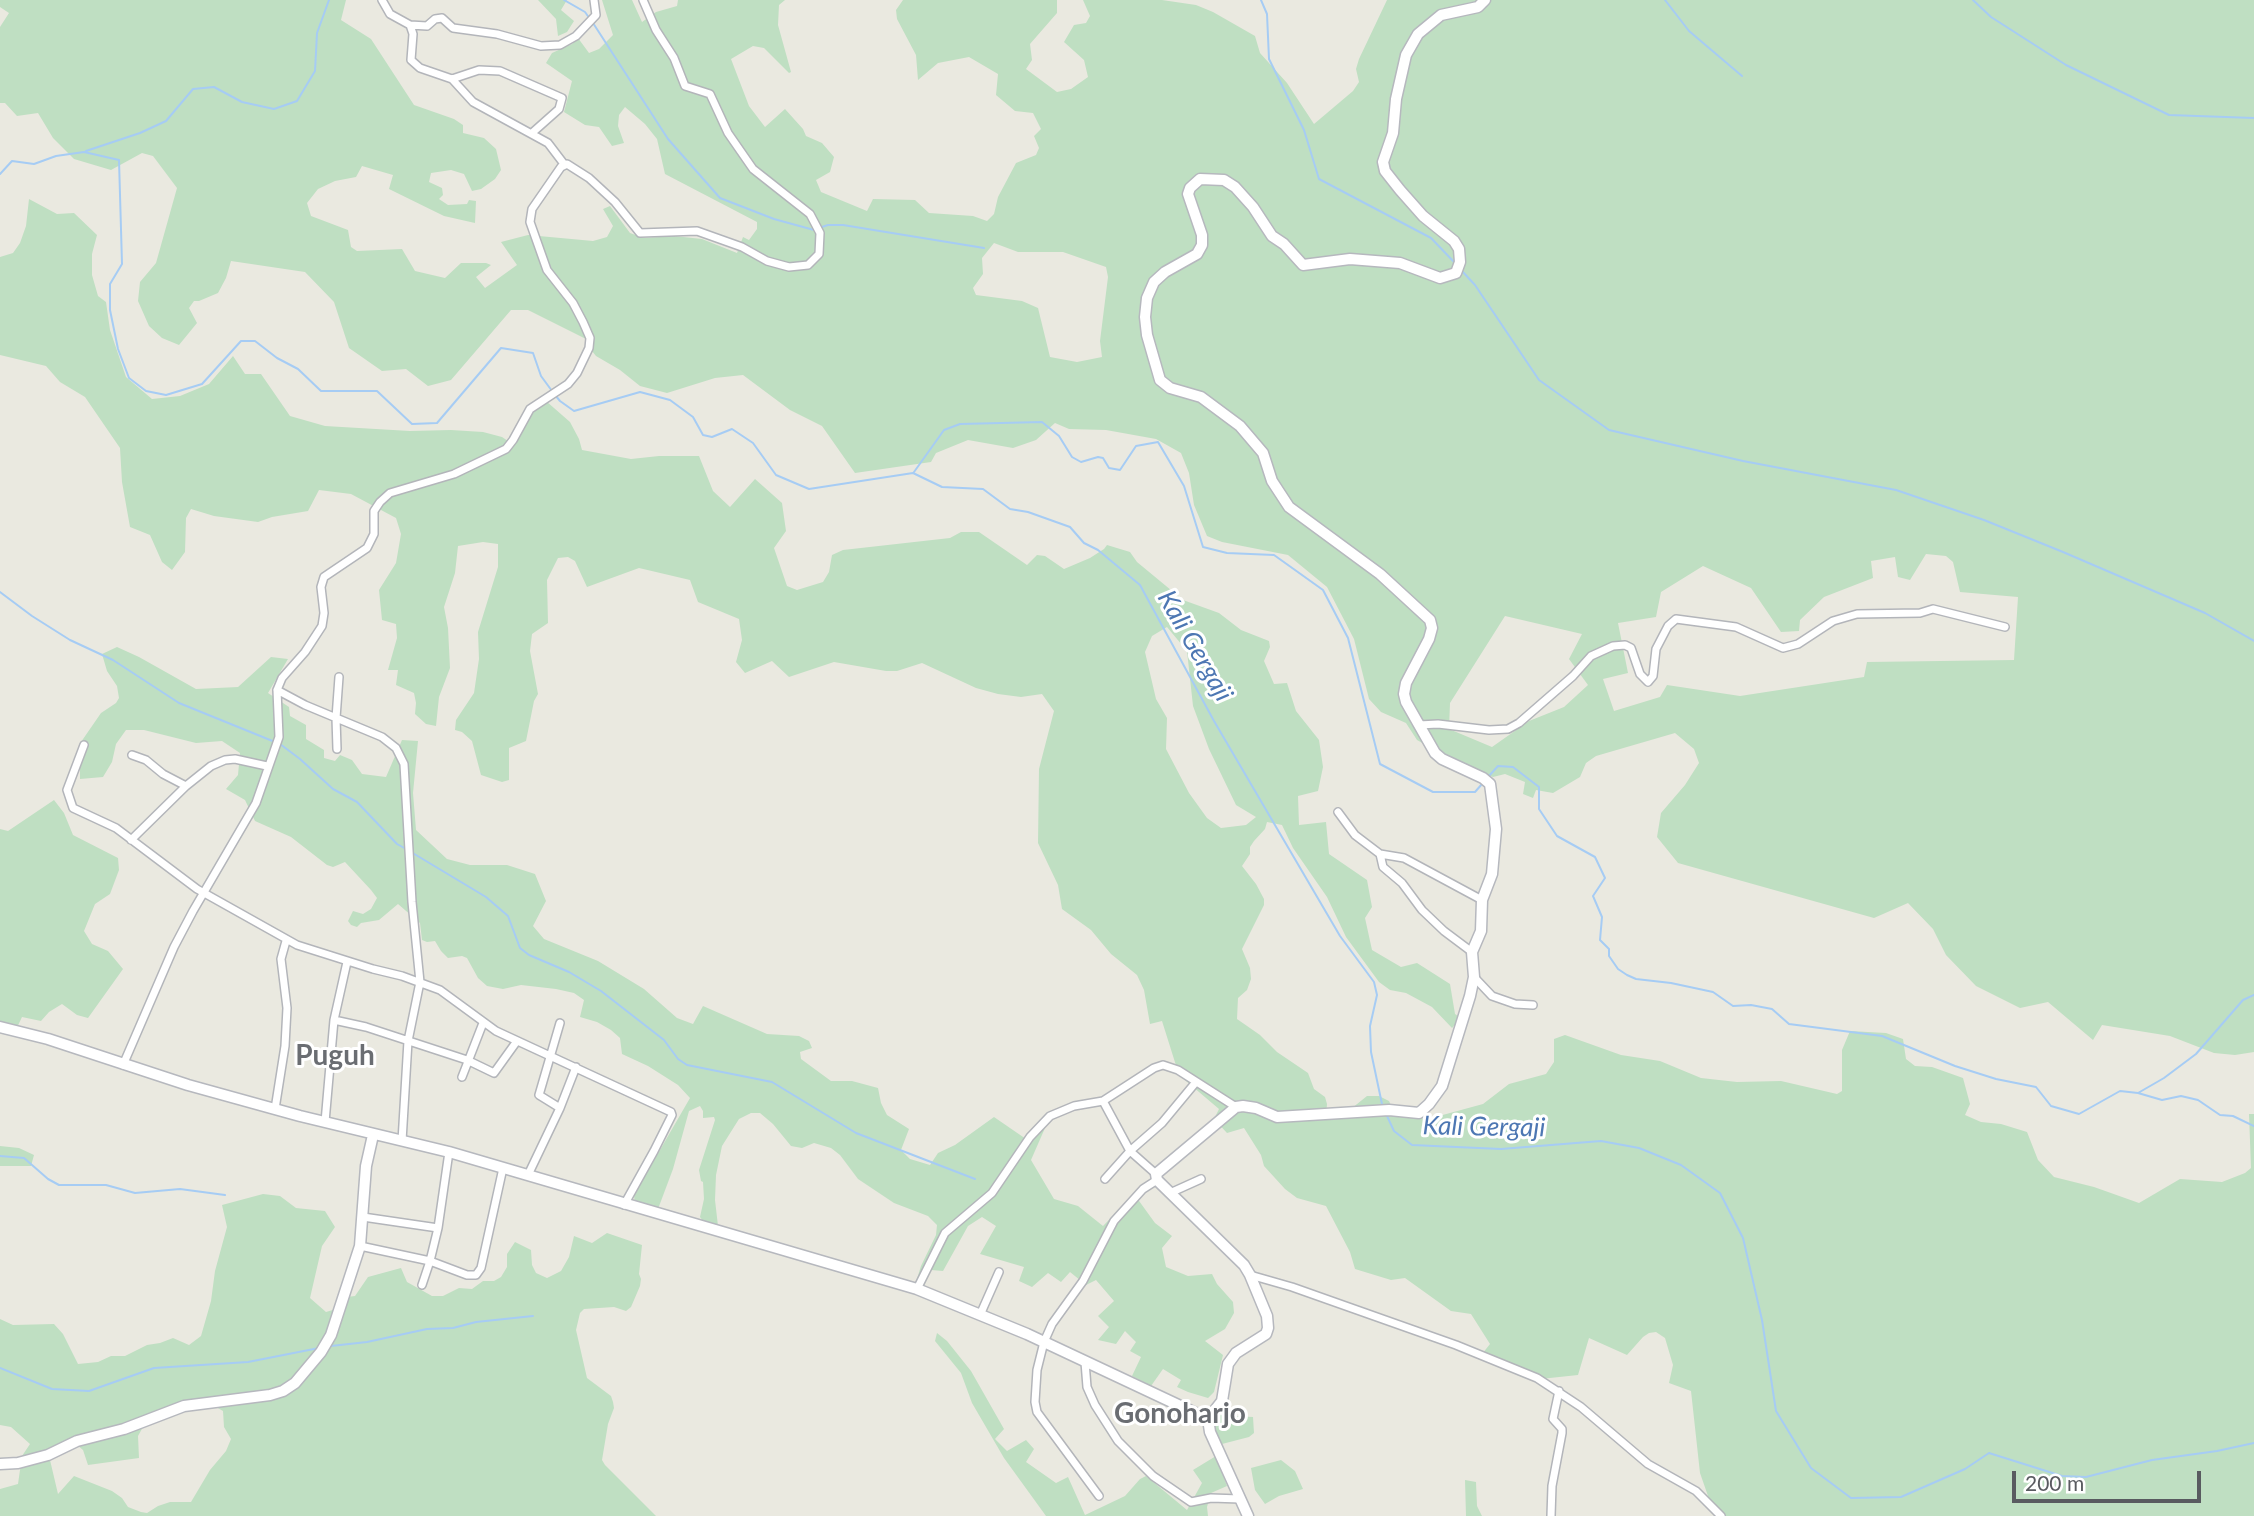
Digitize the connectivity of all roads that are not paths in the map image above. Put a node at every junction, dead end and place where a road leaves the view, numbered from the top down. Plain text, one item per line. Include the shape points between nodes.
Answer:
1 (382, 0) edge
2 (594, 0) edge
3 (643, 0) edge
4 (1485, 0) edge
5 (410, 25) junction
6 (452, 79) junction
7 (533, 134) junction
8 (564, 164) junction
9 (2005, 627) dead end
10 (339, 677) dead end
11 (276, 690) junction
12 (336, 718) junction
13 (1418, 725) junction
14 (84, 745) dead end
15 (337, 749) dead end
16 (132, 755) dead end
17 (267, 766) junction
18 (186, 786) junction
19 (1338, 812) dead end
20 (131, 840) junction
21 (1380, 854) junction
22 (204, 893) junction
23 (1482, 900) junction
24 (286, 940) junction
25 (1472, 952) junction
26 (347, 962) junction
27 (1474, 977) junction
28 (420, 982) junction
29 (1533, 1005) dead end
30 (334, 1020) junction
31 (483, 1023) junction
32 (560, 1023) dead end
33 (0, 1027) edge
34 (408, 1041) junction
35 (517, 1041) junction
36 (551, 1056) junction
37 (467, 1060) junction
38 (123, 1065) junction
39 (576, 1068) junction
40 (461, 1077) dead end
41 (1196, 1082) junction
42 (1103, 1101) junction
43 (1236, 1107) junction
44 (560, 1108) junction
45 (275, 1109) junction
46 (325, 1122) junction
47 (373, 1135) junction
48 (402, 1141) junction
49 (1130, 1151) junction
50 (449, 1152) junction
51 (503, 1168) junction
52 (528, 1175) junction
53 (1157, 1177) junction
54 (1104, 1179) dead end
55 (1201, 1179) dead end
56 (1170, 1193) junction
57 (624, 1205) junction
58 (363, 1217) junction
59 (438, 1228) junction
60 (360, 1246) junction
61 (430, 1261) junction
62 (999, 1272) dead end
63 (1250, 1275) junction
64 (422, 1284) dead end
65 (917, 1289) junction
66 (980, 1315) junction
67 (1044, 1342) junction
68 (1086, 1362) junction
69 (1559, 1391) junction
70 (1208, 1419) junction
71 (0, 1464) edge
72 (1099, 1496) dead end
73 (1240, 1499) junction
74 (1248, 1516) edge
75 (1551, 1516) edge
76 (1721, 1516) edge

1 - 5 street via 390,14
2 - 5 street via 596,15 560,45 541,46 453,28 442,18 427,26
3 - 8 street via 682,82 710,94 753,169 810,215 819,230 821,247 816,258 795,268 697,231 640,233 607,193
4 - 13 street via 1441,15 1418,34 1406,55 1383,162 1400,191 1454,241 1459,249 1458,268 1440,278 1400,263 1350,259 1303,265 1272,236 1235,187 1224,180 1200,179 1188,194 1202,245 1191,259 1154,282 1145,317 1160,380 1170,388 1201,397 1240,426 1263,453 1272,481 1289,507 1380,574 1430,620 1429,639 1404,694
5 - 6 street via 414,64
6 - 7 street via 468,99
6 - 7 street via 479,70 499,71 560,97 559,109
7 - 8 street via 548,143
8 - 11 street via 529,216 541,259 573,303 590,338 576,373 526,414 502,453 454,474 397,489 380,502 374,511 371,544 324,577 322,626
9 - 13 street via 1933,609 1857,614 1833,621 1798,644 1783,648 1736,627 1676,620 1656,649 1648,682 1640,674 1631,648 1613,646 1591,656 1508,729
10 - 12 street
11 - 12 street
11 - 17 street via 279,737
12 - 15 street
12 - 28 street via 388,741 400,752 404,764
13 - 23 street via 1442,759 1486,780 1496,829 1492,874
14 - 20 street via 68,790 72,808
16 - 18 street
17 - 18 street via 225,760
17 - 22 street via 251,813
18 - 20 street
19 - 21 street via 1355,835
20 - 22 street
21 - 23 street via 1404,858
21 - 25 street via 1385,870 1439,927
22 - 24 street
22 - 38 street via 174,947
23 - 25 street via 1481,931
24 - 26 street
24 - 45 street via 281,959 287,1008 285,1046
25 - 27 street
26 - 28 street
26 - 30 street
27 - 29 street via 1492,996
27 - 43 street via 1449,1067 1437,1095 1419,1113 1277,1117 1256,1108
28 - 31 street via 445,993
28 - 34 street
30 - 34 street
30 - 46 street
31 - 35 street
31 - 37 street
32 - 36 street
33 - 38 street
34 - 37 street
34 - 48 street
35 - 36 street
35 - 37 street via 494,1073
36 - 39 street
36 - 44 street via 539,1095
37 - 40 street
38 - 45 street
39 - 44 street
39 - 57 street via 672,1115
41 - 42 street via 1170,1067 1158,1066
41 - 43 street
41 - 49 street via 1162,1124
42 - 49 street
42 - 65 street via 1060,1111 1042,1122 992,1193 945,1233
43 - 53 street
44 - 52 street
45 - 46 street
46 - 47 street
47 - 48 street
47 - 58 street
48 - 50 street
49 - 53 street
49 - 54 street
50 - 51 street
50 - 59 street
51 - 52 street
51 - 61 street via 478,1272 467,1275
52 - 57 street
53 - 56 street
53 - 67 street via 1114,1221
55 - 56 street
56 - 63 street
57 - 65 street
58 - 59 street
58 - 60 street
59 - 61 street
60 - 61 street
60 - 71 street via 323,1348 283,1391 184,1406 48,1455
61 - 64 street
62 - 66 street
63 - 69 street via 1457,1345
63 - 70 street via 1268,1328 1262,1338 1231,1358 1222,1401
65 - 66 street
66 - 67 street
67 - 68 street
67 - 72 street via 1037,1370 1037,1412
68 - 70 street
68 - 73 street via 1087,1387 1095,1405 1118,1441 1153,1476 1191,1503
69 - 75 street via 1553,1419 1562,1433
69 - 76 street via 1648,1464 1703,1497
70 - 73 street
73 - 74 street

